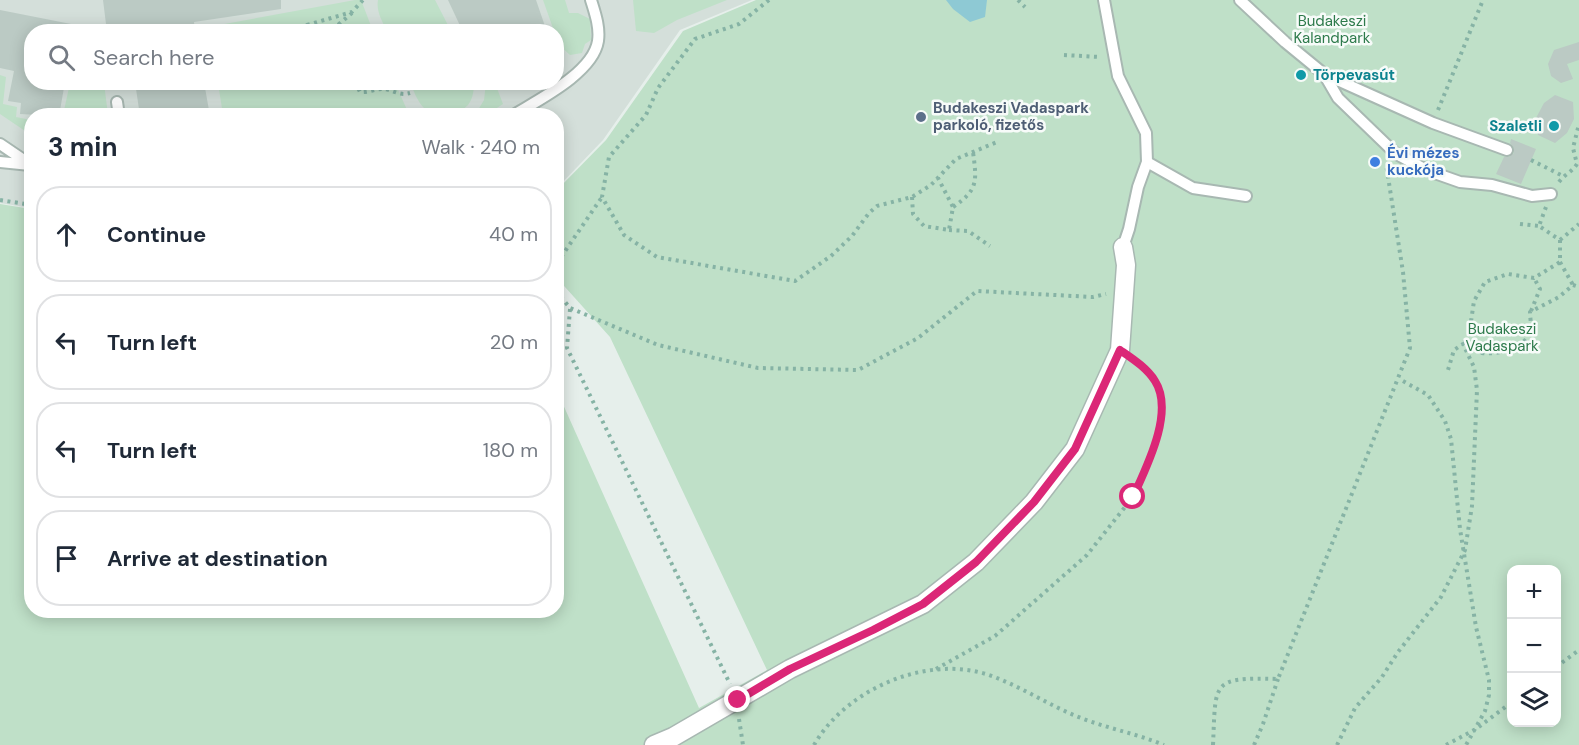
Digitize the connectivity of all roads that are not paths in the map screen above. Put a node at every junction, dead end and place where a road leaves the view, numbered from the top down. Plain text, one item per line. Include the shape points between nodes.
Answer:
1 (591, 0) edge
2 (1104, 0) edge
3 (1240, 0) edge
4 (1324, 74) junction
5 (564, 81) edge
6 (551, 90) edge
7 (117, 102) dead end
8 (118, 108) edge
9 (525, 108) edge
10 (0, 144) edge
11 (1507, 150) dead end
12 (24, 160) edge
13 (0, 162) edge
14 (1148, 162) junction
15 (24, 164) edge
16 (1551, 194) dead end
17 (1246, 196) dead end
18 (1123, 247) joint
19 (654, 745) edge

1 - 5 lane via 598,42 585,67
2 - 14 lane via 1118,76 1146,133
3 - 4 lane
4 - 11 lane via 1433,123
4 - 16 lane via 1338,98 1395,153 1426,170 1460,182 1492,185 1532,196
6 - 9 lane
7 - 8 lane
10 - 12 lane
13 - 15 lane
14 - 17 lane via 1193,188
14 - 18 lane
18 - 19 street via 1126,265 1120,350 1075,449 1034,502 976,562 923,604 790,669

